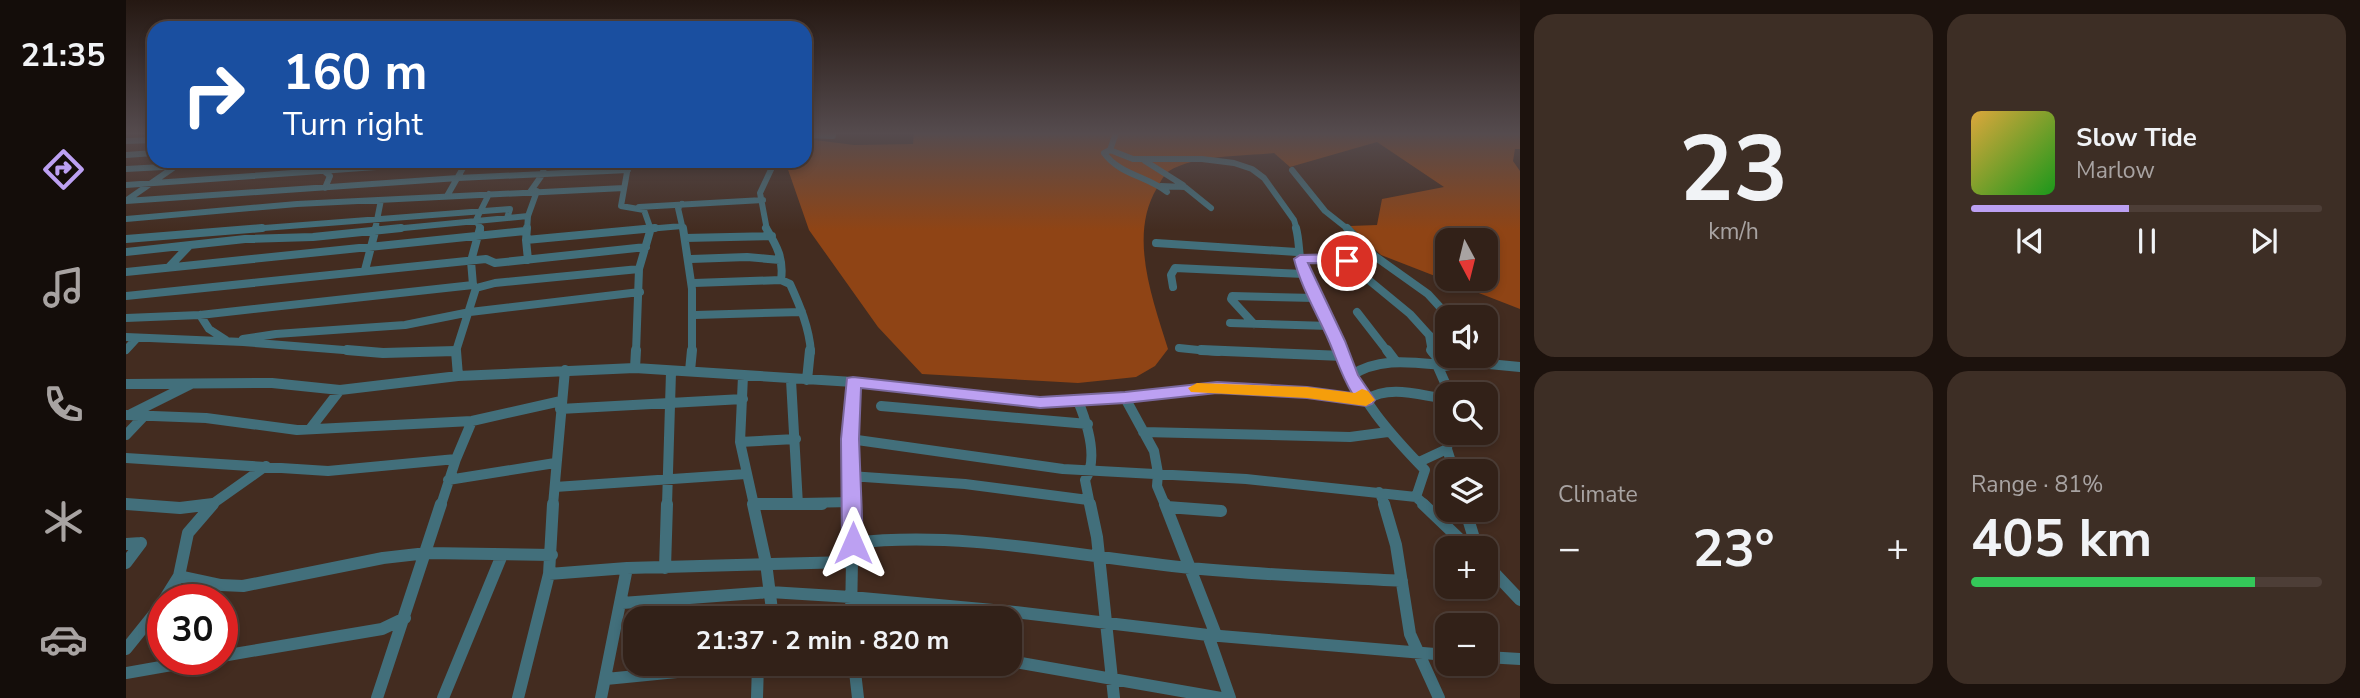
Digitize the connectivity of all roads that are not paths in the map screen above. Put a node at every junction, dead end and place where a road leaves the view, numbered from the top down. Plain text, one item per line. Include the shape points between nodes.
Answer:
1 (1112, 166) edge
2 (1151, 166) edge
3 (1240, 166) edge
4 (150, 168) edge
5 (172, 168) edge
6 (326, 168) edge
7 (365, 168) edge
8 (463, 168) edge
9 (543, 168) edge
10 (771, 168) edge
11 (126, 169) edge
12 (628, 170) joint
13 (1292, 170) dead end
14 (324, 171) junction
15 (541, 175) junction
16 (458, 178) junction
17 (150, 183) junction
18 (370, 184) junction
19 (126, 185) edge
20 (1161, 186) junction
21 (1184, 186) junction
22 (325, 188) junction
23 (624, 188) junction
24 (534, 191) junction
25 (1167, 192) dead end
26 (247, 193) junction
27 (489, 194) junction
28 (447, 196) junction
29 (381, 200) junction
30 (763, 200) junction
31 (126, 201) edge
32 (362, 201) junction
33 (682, 204) junction
34 (631, 208) junction
35 (1210, 208) dead end
36 (239, 211) junction
37 (480, 211) junction
38 (528, 216) junction
39 (507, 218) junction
40 (126, 219) edge
41 (376, 219) junction
42 (477, 220) junction
43 (682, 226) junction
44 (651, 229) junction
45 (376, 231) junction
46 (525, 231) junction
47 (480, 236) junction
48 (772, 236) junction
49 (685, 238) junction
50 (126, 239) edge
51 (526, 240) junction
52 (1156, 243) dead end
53 (189, 246) junction
54 (372, 247) junction
55 (646, 247) junction
56 (126, 252) edge
57 (1299, 255) junction
58 (691, 259) junction
59 (528, 260) junction
60 (780, 260) junction
61 (471, 261) junction
62 (169, 267) junction
63 (639, 269) junction
64 (365, 270) junction
65 (126, 272) edge
66 (1304, 274) junction
67 (781, 280) junction
68 (694, 283) junction
69 (475, 287) junction
70 (1173, 287) dead end
71 (640, 292) junction
72 (126, 296) edge
73 (1315, 298) junction
74 (1438, 305) edge
75 (470, 312) junction
76 (802, 312) junction
77 (1357, 312) dead end
78 (200, 315) junction
79 (695, 315) junction
80 (126, 318) edge
81 (1230, 323) dead end
82 (1254, 324) junction
83 (1330, 326) junction
84 (1429, 335) junction
85 (126, 337) edge
86 (137, 338) junction
87 (1435, 339) edge
88 (229, 342) junction
89 (1179, 348) dead end
90 (126, 350) edge
91 (456, 351) junction
92 (1343, 356) junction
93 (1435, 356) edge
94 (1396, 362) junction
95 (1498, 363) edge
96 (1435, 364) edge
97 (1520, 367) edge
98 (635, 368) junction
99 (565, 370) junction
100 (690, 371) junction
101 (671, 372) junction
102 (458, 376) junction
103 (743, 376) junction
104 (1350, 376) junction
105 (791, 380) junction
106 (807, 380) junction
107 (195, 382) junction
108 (853, 382) junction
109 (126, 384) edge
110 (340, 390) junction
111 (1125, 398) junction
112 (1435, 398) edge
113 (743, 399) junction
114 (1366, 400) junction
115 (1078, 401) junction
116 (669, 403) junction
117 (561, 405) junction
118 (881, 407) dead end
119 (146, 410) junction
120 (127, 414) edge
121 (472, 421) junction
122 (1088, 424) junction
123 (310, 429) junction
124 (1143, 432) junction
125 (1388, 432) junction
126 (126, 435) edge
127 (796, 439) junction
128 (850, 439) junction
129 (740, 442) junction
130 (1447, 445) edge
131 (1447, 449) junction
132 (126, 458) edge
133 (456, 459) junction
134 (1450, 459) edge
135 (555, 463) junction
136 (266, 466) junction
137 (1425, 470) junction
138 (1091, 471) junction
139 (746, 474) junction
140 (1159, 474) junction
141 (850, 476) junction
142 (669, 479) junction
143 (448, 480) junction
144 (555, 486) junction
145 (1380, 492) junction
146 (1416, 497) junction
147 (1088, 500) junction
148 (853, 502) junction
149 (126, 504) edge
150 (213, 504) junction
151 (753, 504) junction
152 (798, 505) junction
153 (1167, 507) junction
154 (1221, 511) dead end
155 (1457, 536) edge
156 (853, 543) junction
157 (126, 544) edge
158 (426, 553) junction
159 (502, 555) junction
160 (552, 555) junction
161 (1099, 556) junction
162 (850, 562) junction
163 (126, 563) edge
164 (766, 563) junction
165 (627, 568) junction
166 (665, 568) junction
167 (1192, 568) junction
168 (549, 574) junction
169 (179, 576) junction
170 (1498, 576) edge
171 (1402, 581) junction
172 (174, 584) edge
173 (770, 592) junction
174 (1518, 595) edge
175 (850, 597) junction
176 (622, 603) junction
177 (772, 606) edge
178 (850, 606) edge
179 (405, 618) junction
180 (1104, 621) junction
181 (147, 623) edge
182 (1212, 635) junction
183 (126, 649) edge
184 (238, 653) edge
185 (1418, 653) junction
186 (1435, 654) edge
187 (1498, 658) edge
188 (1520, 659) edge
189 (1022, 663) edge
190 (147, 669) edge
191 (126, 673) edge
192 (637, 676) edge
193 (760, 676) edge
194 (855, 676) edge
195 (1112, 677) junction
196 (606, 679) junction
197 (377, 698) edge
198 (443, 698) edge
199 (518, 698) edge
200 (601, 698) edge
201 (757, 698) edge
202 (858, 698) edge
203 (1114, 698) edge
204 (1221, 698) edge
205 (1230, 698) edge
206 (1439, 698) edge

1 - 20 street
2 - 21 street
3 - 57 street via 1259,173 1294,220
4 - 11 street
5 - 17 street
6 - 14 street
7 - 14 street
8 - 16 street
9 - 15 street
10 - 30 street via 759,191
12 - 15 street
12 - 23 street
13 - 74 street via 1325,211 1369,252
14 - 17 street
14 - 22 street via 330,176
15 - 16 street
15 - 24 street
16 - 18 street
16 - 28 street
17 - 19 street
17 - 31 street
18 - 22 street
18 - 32 street
20 - 21 street
20 - 25 street
21 - 35 street
22 - 26 street
23 - 24 street
23 - 34 street via 621,206
24 - 27 street
24 - 38 street
26 - 31 street
26 - 36 street
27 - 28 street
27 - 37 street
28 - 29 street
29 - 32 street
29 - 41 street
30 - 33 street
30 - 48 street via 765,224
32 - 36 street
33 - 34 street
33 - 43 street via 678,208
34 - 44 street via 643,210
36 - 40 street
37 - 39 street via 510,209
37 - 41 street
37 - 42 street
38 - 39 street
38 - 46 street
39 - 42 street
41 - 45 street
41 - 50 street
42 - 45 street
42 - 47 street
43 - 44 street
43 - 49 street
44 - 51 street
44 - 55 street
45 - 53 street
45 - 54 street
46 - 47 street
46 - 51 street
47 - 54 street
47 - 61 street
48 - 49 street
48 - 60 street
49 - 58 street
51 - 59 street
52 - 57 street
53 - 56 street
53 - 62 street
54 - 62 street
54 - 64 street
55 - 59 street
55 - 63 street
57 - 66 street
57 - 84 street via 1342,258
58 - 60 street
58 - 68 street
59 - 61 street
60 - 67 street
61 - 64 street
61 - 69 street
62 - 65 street
63 - 69 street
63 - 71 street
64 - 72 street
66 - 70 street via 1175,268
66 - 73 street
67 - 68 street
67 - 76 street via 790,284
68 - 79 street
69 - 75 street
69 - 78 street
71 - 75 street
71 - 98 street
73 - 82 street via 1232,296
73 - 83 street
75 - 88 street via 405,325
75 - 91 street
76 - 79 street
76 - 106 street via 811,340
77 - 94 street
78 - 80 street
78 - 88 street via 209,329
79 - 100 street
81 - 82 street
82 - 83 street
83 - 92 street
84 - 87 street
84 - 93 street
85 - 86 street
86 - 88 street
86 - 90 street
88 - 91 street via 383,354
89 - 92 street
91 - 102 street
92 - 104 street
94 - 96 street
94 - 104 street via 1368,363
95 - 97 street
98 - 99 street
98 - 101 street
99 - 102 street
99 - 117 street
100 - 101 street
100 - 103 street
101 - 116 street
102 - 110 street
103 - 105 street
103 - 113 street
104 - 114 street
105 - 106 street
105 - 127 street
106 - 108 street
107 - 109 street
107 - 110 street
107 - 119 street
108 - 115 street via 1040,402
108 - 128 street
110 - 123 street
111 - 114 street via 1217,387
111 - 115 street
111 - 124 street
112 - 114 street via 1390,391
113 - 116 street
113 - 129 street
114 - 125 street
115 - 122 street
116 - 117 street
116 - 142 street
117 - 121 street
117 - 135 street
118 - 122 street
119 - 120 street
119 - 123 street
119 - 126 street
121 - 123 street
121 - 133 street
122 - 138 street
124 - 125 street via 1350,437
124 - 140 street via 1157,453
125 - 137 street
127 - 129 street
127 - 152 street
128 - 138 street
128 - 141 street
129 - 139 street
130 - 131 street
131 - 134 street
131 - 137 street via 1419,462
132 - 136 street
133 - 136 street via 347,471
133 - 143 street
135 - 143 street
135 - 144 street
136 - 150 street
137 - 146 street
138 - 140 street
138 - 147 street via 1085,480
139 - 142 street
139 - 151 street
140 - 145 street
140 - 153 street via 1157,486
141 - 147 street via 965,484
141 - 148 street
142 - 144 street
142 - 166 street
143 - 158 street
144 - 160 street
145 - 146 street
145 - 171 street via 1397,536
146 - 155 street
147 - 161 street
148 - 152 street
148 - 156 street
149 - 150 street via 180,508
150 - 169 street via 188,533
151 - 152 street
151 - 164 street
153 - 154 street
153 - 167 street
156 - 161 street via 965,541
156 - 162 street
157 - 163 street via 141,543
158 - 159 street
158 - 169 street via 243,586
158 - 179 street
159 - 160 street
159 - 198 street
160 - 168 street
161 - 167 street
161 - 180 street
162 - 164 street
162 - 175 street
164 - 166 street
164 - 173 street
165 - 166 street
165 - 168 street
165 - 176 street
167 - 171 street
167 - 182 street
168 - 199 street
169 - 172 street
170 - 174 street
171 - 185 street via 1410,634
173 - 175 street
173 - 176 street
173 - 177 street
175 - 178 street
175 - 180 street
176 - 196 street
179 - 184 street via 382,629
179 - 197 street
180 - 182 street
180 - 195 street
181 - 183 street
182 - 185 street
182 - 205 street
185 - 186 street
185 - 206 street
187 - 188 street
189 - 195 street
190 - 191 street
192 - 196 street
193 - 201 street
194 - 202 street
195 - 203 street
195 - 204 street
196 - 200 street

